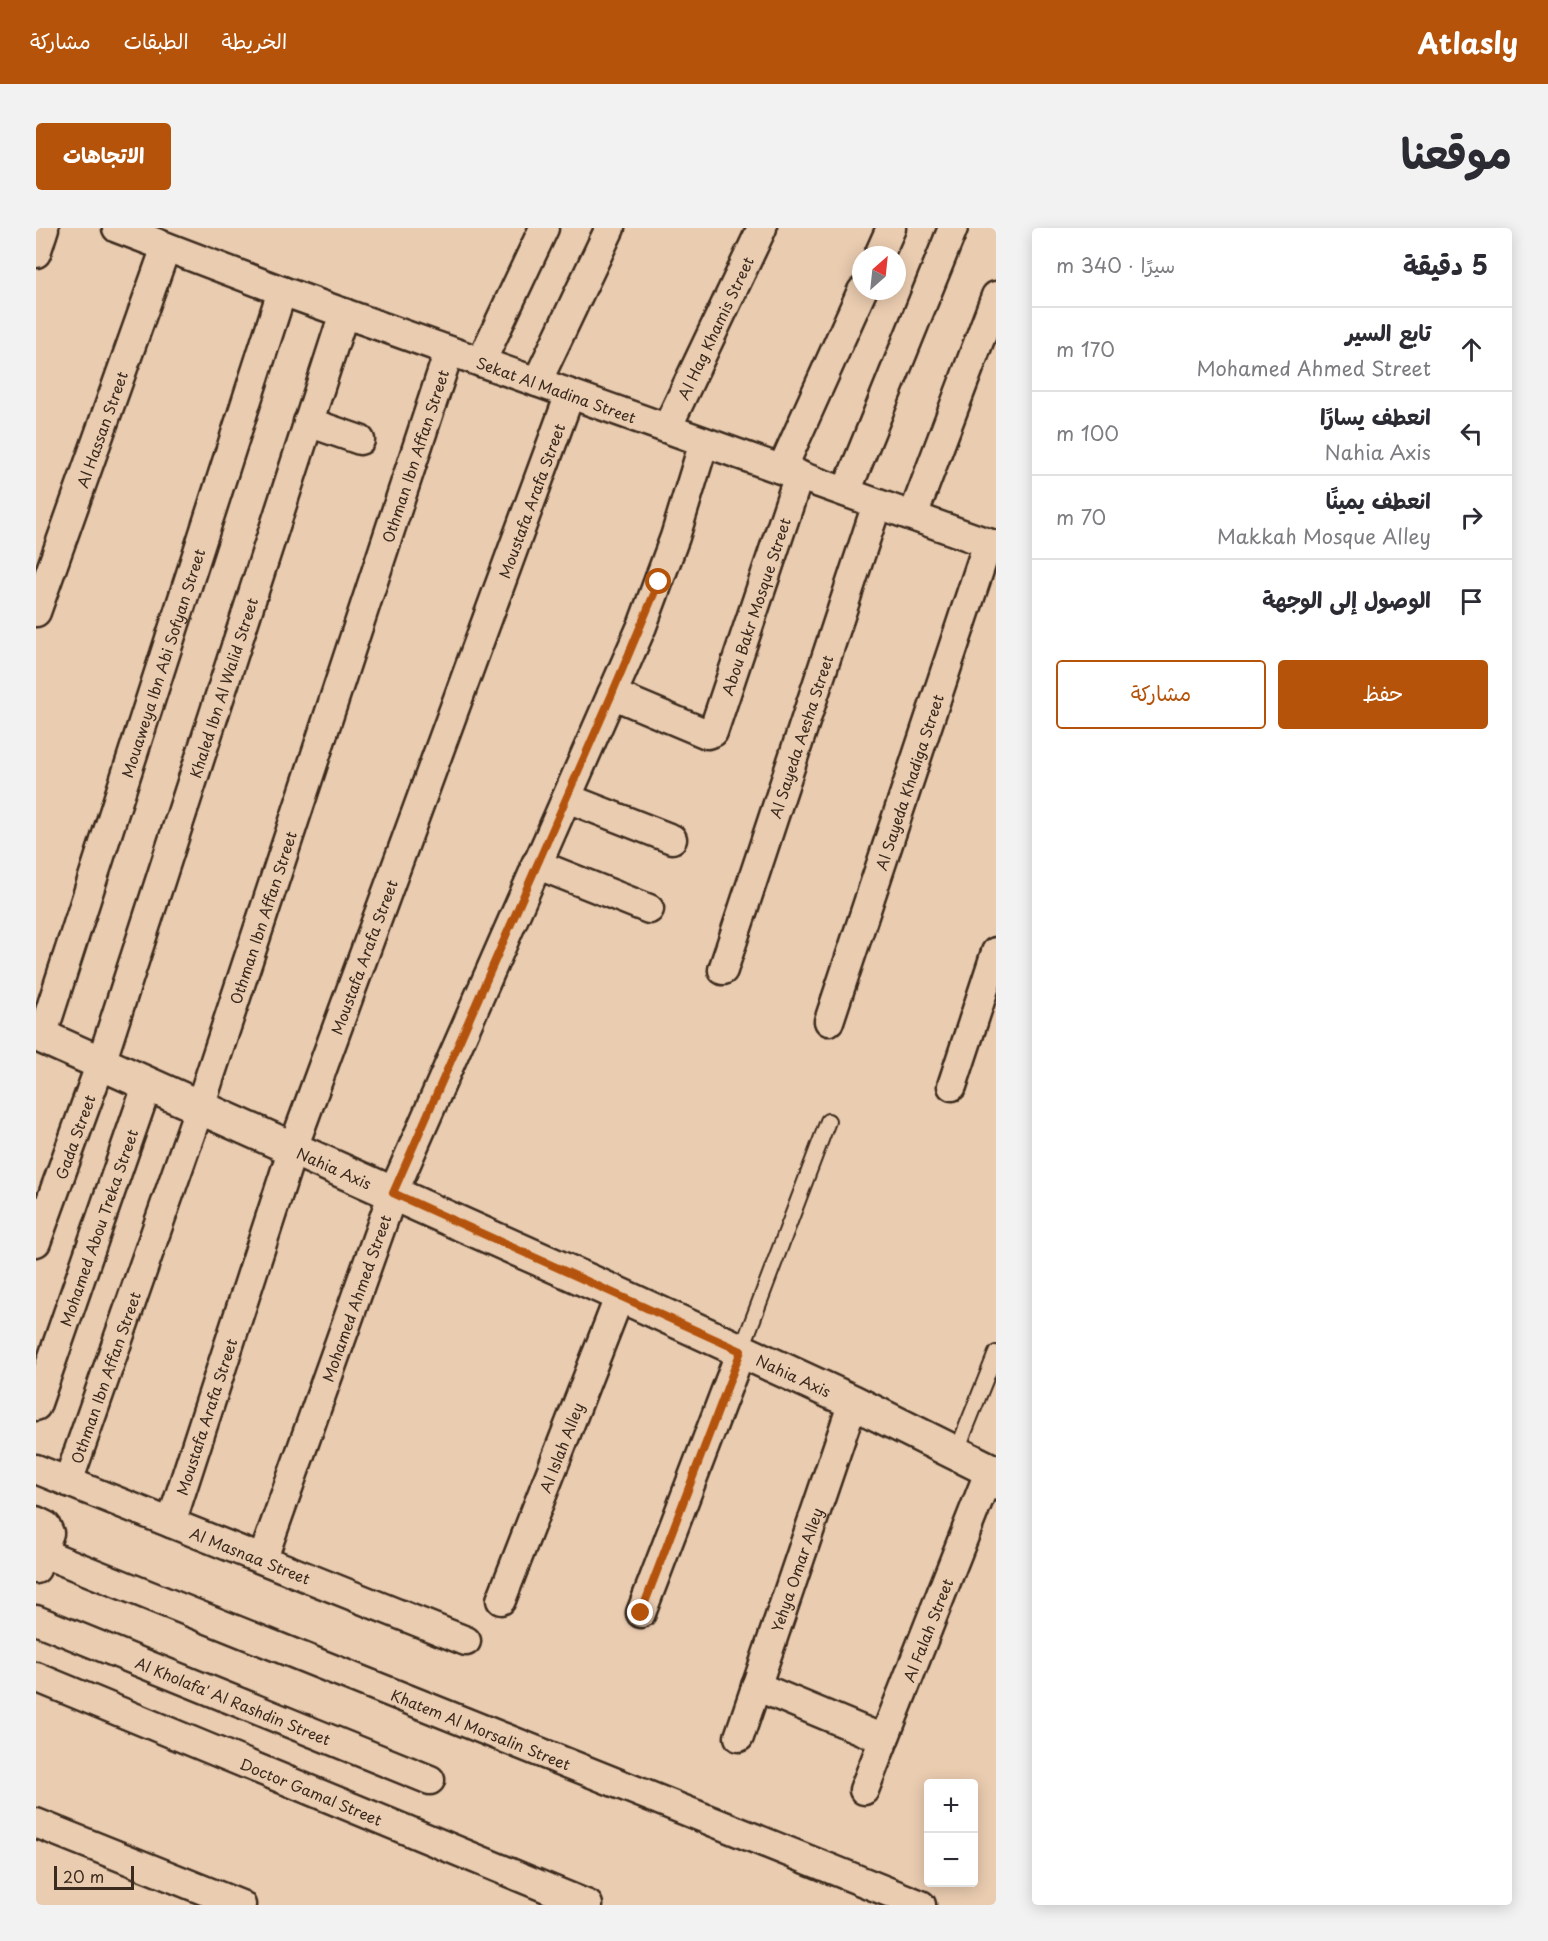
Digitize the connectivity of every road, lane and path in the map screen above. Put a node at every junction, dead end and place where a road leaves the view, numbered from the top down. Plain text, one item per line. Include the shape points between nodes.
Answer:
1 (44, 228) edge
2 (117, 228) edge
3 (544, 228) edge
4 (610, 228) edge
5 (762, 228) edge
6 (891, 228) edge
7 (953, 228) edge
8 (883, 246) edge
9 (166, 247) junction
10 (36, 252) edge
11 (282, 291) junction
12 (996, 296) edge
13 (858, 300) edge
14 (344, 313) junction
15 (449, 351) junction
16 (481, 362) junction
17 (537, 382) junction
18 (570, 394) junction
19 (308, 422) junction
20 (667, 428) junction
21 (360, 440) dead end
22 (704, 442) junction
23 (790, 472) junction
24 (846, 492) junction
25 (877, 504) junction
26 (913, 516) junction
27 (992, 544) edge
28 (36, 612) edge
29 (612, 694) junction
30 (567, 798) junction
31 (672, 839) dead end
32 (536, 864) junction
33 (649, 909) dead end
34 (996, 952) edge
35 (723, 970) dead end
36 (829, 1021) dead end
37 (39, 1035) edge
38 (101, 1063) junction
39 (148, 1083) junction
40 (952, 1086) dead end
41 (200, 1106) junction
42 (828, 1121) dead end
43 (293, 1148) junction
44 (393, 1193) junction
45 (36, 1242) edge
46 (620, 1295) junction
47 (741, 1351) junction
48 (996, 1353) edge
49 (853, 1402) junction
50 (36, 1406) edge
51 (956, 1453) junction
52 (36, 1469) edge
53 (994, 1474) edge
54 (68, 1482) junction
55 (36, 1521) edge
56 (171, 1523) junction
57 (263, 1558) junction
58 (39, 1562) edge
59 (501, 1600) dead end
60 (641, 1613) dead end
61 (36, 1620) edge
62 (466, 1641) dead end
63 (36, 1677) edge
64 (756, 1686) junction
65 (739, 1737) dead end
66 (883, 1739) junction
67 (430, 1780) dead end
68 (864, 1790) dead end
69 (36, 1823) edge
70 (241, 1905) edge
71 (588, 1905) edge
72 (921, 1905) edge

1 - 10 street
2 - 9 street, Sekat Al Madina Street
3 - 16 street
4 - 17 street
5 - 20 street, Al Hag Khamis Street
6 - 8 street
7 - 24 street
9 - 11 street, Sekat Al Madina Street
9 - 28 street, Al Hassan Street
11 - 14 street, Sekat Al Madina Street
11 - 37 street, Mouaweya Ibn Abi Sofyan Street
12 - 26 street
13 - 23 street
14 - 15 street, Sekat Al Madina Street
14 - 19 street, Khaled Ibn Al Walid Street
15 - 16 street, Sekat Al Madina Street
15 - 41 street, Othman Ibn Affan Street
16 - 17 street, Sekat Al Madina Street
17 - 18 street, Sekat Al Madina Street
18 - 20 street, Sekat Al Madina Street
18 - 43 street, Moustafa Arafa Street
19 - 21 street
19 - 38 street, Khaled Ibn Al Walid Street
20 - 22 street, Sekat Al Madina Street
22 - 23 street, Sekat Al Madina Street
22 - 29 street, Mohamed Ahmed Street via 659,582
23 - 24 street, Sekat Al Madina Street
23 - 29 street, Abou Bakr Mosque Street via 713,732 707,734
24 - 25 street, Sekat Al Madina Street
25 - 26 street, Sekat Al Madina Street
25 - 35 street, Al Sayeda Aesha Street
26 - 27 street, Sekat Al Madina Street
27 - 36 street, Al Sayeda Khadiga Street
29 - 30 street, Mohamed Ahmed Street
30 - 31 street
30 - 32 street, Mohamed Ahmed Street
32 - 33 street
32 - 44 street, Mohamed Ahmed Street
34 - 40 street
37 - 38 main road, Nahia Axis
38 - 39 main road, Nahia Axis
38 - 45 street, Gada Street
39 - 41 main road, Nahia Axis
39 - 50 street, Mohamed Abou Treka Street
41 - 43 main road, Nahia Axis
41 - 54 street, Othman Ibn Affan Street
42 - 47 lane
43 - 44 main road, Nahia Axis
43 - 56 street, Moustafa Arafa Street
44 - 46 main road, Nahia Axis
44 - 57 street, Mohamed Ahmed Street
46 - 47 main road, Nahia Axis
46 - 59 street, Al Islah Alley
47 - 49 main road, Nahia Axis
47 - 60 street
48 - 51 lane
49 - 51 main road, Nahia Axis
49 - 64 street, Yehya Omar Alley
51 - 53 main road, Nahia Axis
52 - 54 street, Al Masnaa Street
53 - 66 street, Al Falah Street
54 - 56 street, Al Masnaa Street
55 - 58 street via 49,1530
56 - 57 street, Al Masnaa Street
57 - 62 street, Al Masnaa Street
58 - 72 street, Khatem Al Morsalin Street
61 - 67 street, Al Kholafa' Al Rashdin Street
63 - 71 street, Doctor Gamal Street
64 - 65 street, Yehya Omar Alley
64 - 66 street
66 - 68 street, Al Falah Street
69 - 70 street

